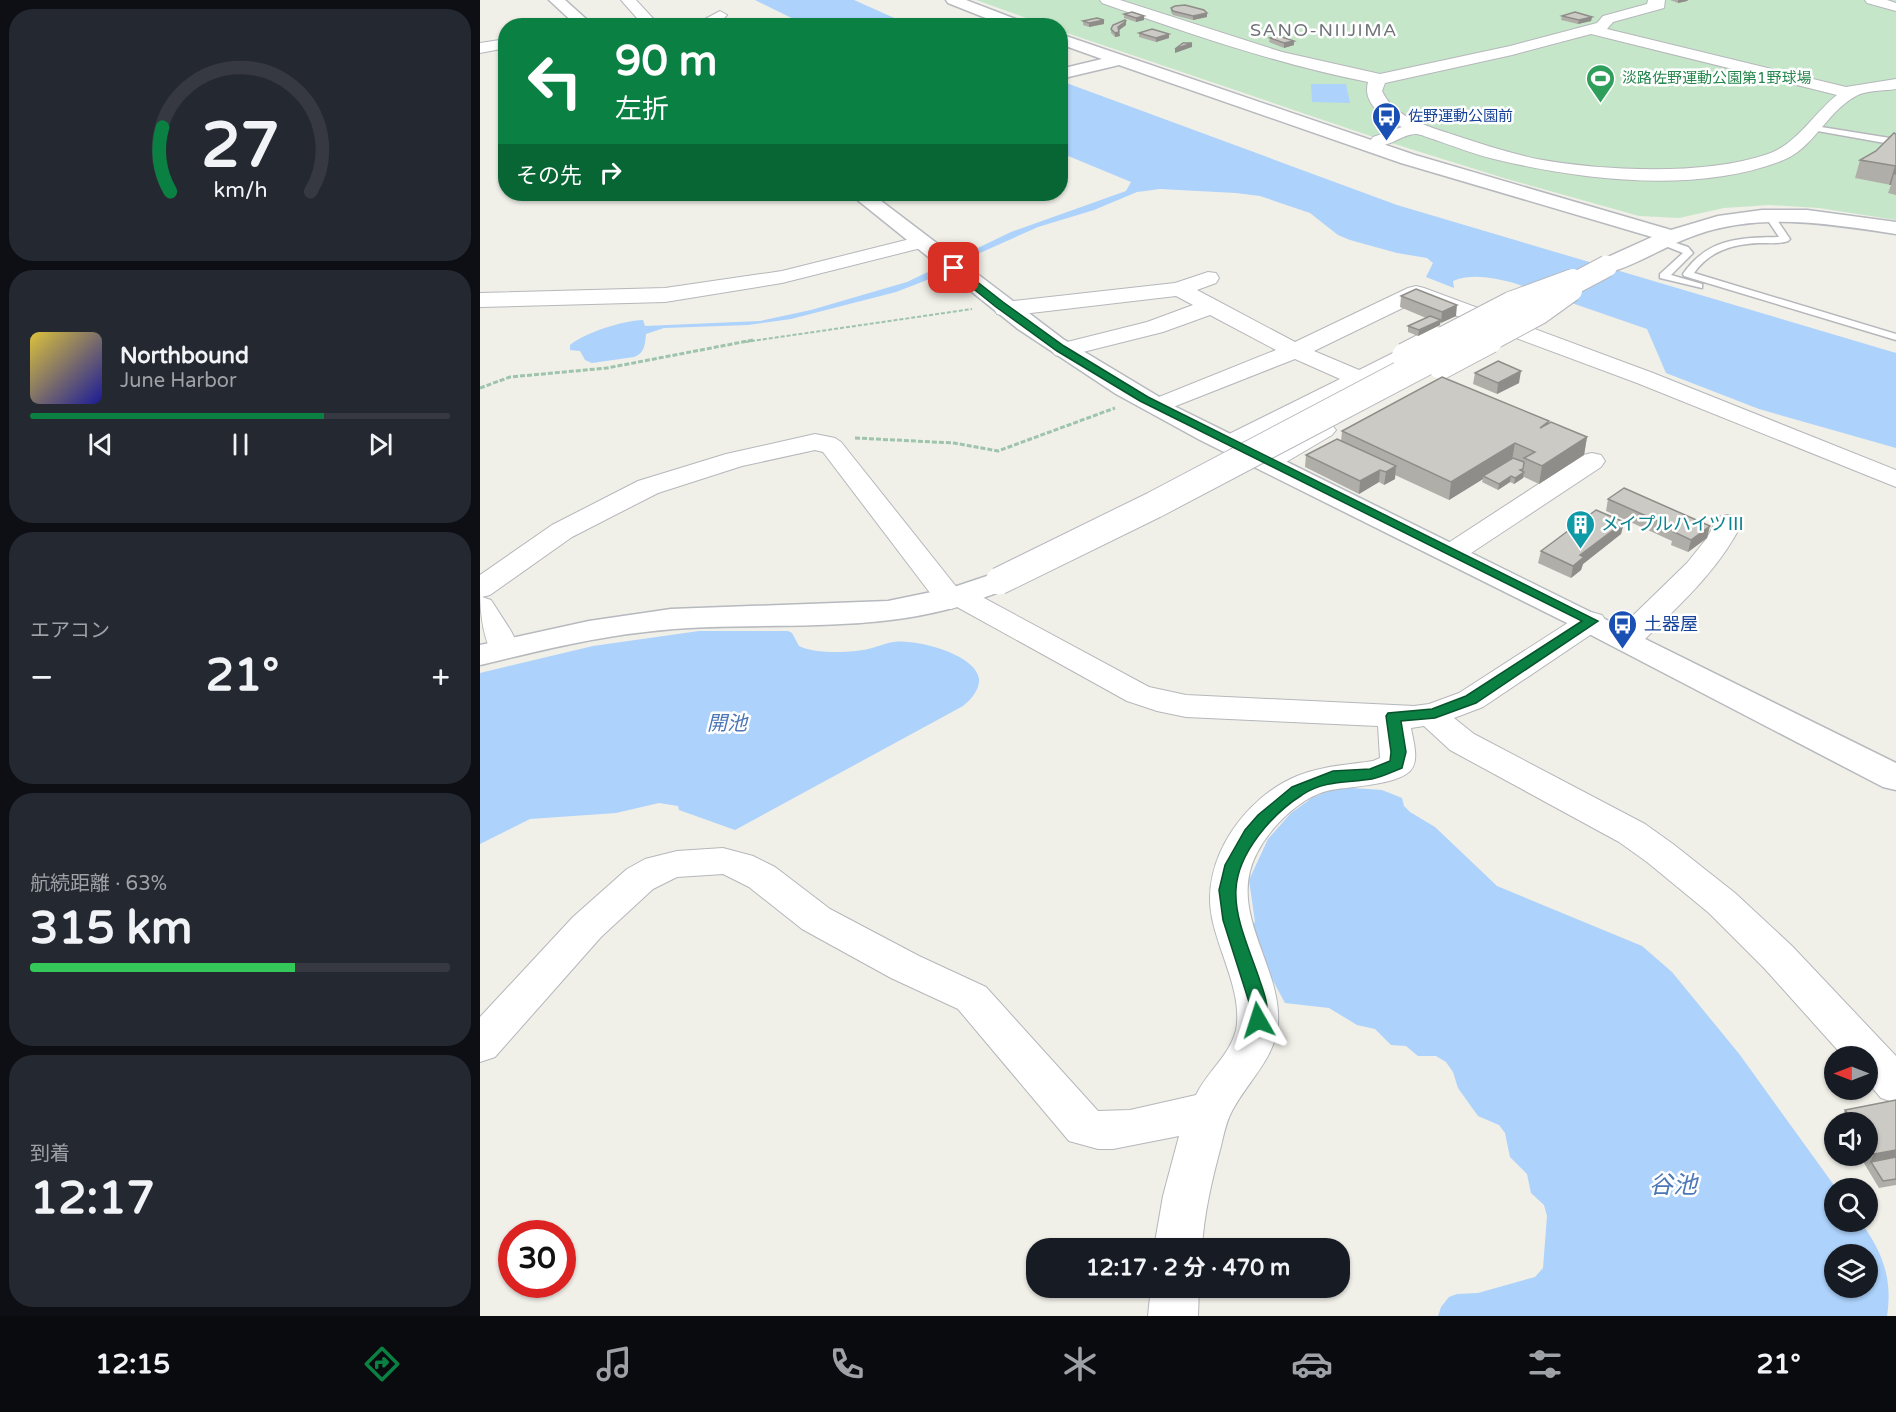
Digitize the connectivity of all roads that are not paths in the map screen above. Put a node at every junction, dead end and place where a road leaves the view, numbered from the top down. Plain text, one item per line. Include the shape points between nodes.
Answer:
1 (556, 0) edge
2 (628, 0) edge
3 (953, 0) edge
4 (1107, 0) edge
5 (1658, 0) edge
6 (1872, 0) edge
7 (1603, 6) dead end
8 (1896, 7) edge
9 (1626, 13) junction
10 (720, 15) dead end
11 (577, 18) edge
12 (645, 18) edge
13 (716, 18) edge
14 (1000, 18) edge
15 (1590, 29) junction
16 (1521, 33) dead end
17 (1548, 40) junction
18 (1068, 42) edge
19 (498, 45) edge
20 (480, 48) edge
21 (1430, 54) dead end
22 (1119, 60) junction
23 (1454, 62) junction
24 (1068, 72) edge
25 (1380, 79) junction
26 (1896, 84) edge
27 (1849, 93) junction
28 (1815, 128) junction
29 (1423, 131) junction
30 (1379, 141) dead end
31 (1896, 142) edge
32 (1759, 162) junction
33 (1780, 170) dead end
34 (1694, 187) dead end
35 (869, 201) edge
36 (1770, 216) junction
37 (1896, 228) edge
38 (1666, 239) junction
39 (922, 242) junction
40 (1607, 266) junction
41 (1208, 278) dead end
42 (1179, 289) junction
43 (480, 300) edge
44 (1002, 307) junction
45 (1210, 307) junction
46 (1896, 337) edge
47 (1896, 345) edge
48 (1063, 350) junction
49 (1295, 351) junction
50 (1360, 379) junction
51 (1151, 403) junction
52 (1230, 444) junction
53 (1592, 461) dead end
54 (1267, 462) junction
55 (1896, 479) edge
56 (1728, 523) dead end
57 (1452, 554) junction
58 (480, 589) edge
59 (956, 598) junction
60 (480, 606) edge
61 (1591, 621) junction
62 (1627, 639) junction
63 (492, 652) edge
64 (1435, 713) junction
65 (1394, 716) junction
66 (1896, 778) edge
67 (480, 1045) edge
68 (1896, 1085) edge
69 (1210, 1110) junction
70 (1179, 1238) edge
71 (1174, 1298) edge
72 (1173, 1316) edge

1 - 11 street
2 - 12 street
3 - 14 street
4 - 25 street via 1330,70
5 - 9 street via 1653,3 1659,5
6 - 8 street
7 - 9 street
9 - 15 street
10 - 13 street
15 - 17 street
15 - 27 street
16 - 17 street
17 - 23 street
18 - 22 street
19 - 20 street
21 - 23 street
22 - 24 street
22 - 38 street via 1408,159
23 - 25 street
25 - 29 street via 1374,91 1378,104
26 - 27 street
27 - 28 street via 1828,110
28 - 31 lane
28 - 32 street via 1791,149
29 - 30 street
29 - 32 street via 1507,157 1589,171 1683,174
29 - 34 street via 1424,139 1524,172 1589,188
32 - 33 street
35 - 39 street
36 - 37 street
36 - 38 street via 1719,221
36 - 46 lane via 1785,239 1728,243 1711,250 1688,274
38 - 40 street
38 - 47 lane via 1688,253 1664,276
39 - 43 street via 782,278 665,295
39 - 44 street
40 - 50 street, bridge via 1510,302
40 - 54 street, bridge via 1540,314
40 - 59 street, bridge via 1154,505
41 - 42 street
42 - 44 street
42 - 45 street
44 - 48 street
45 - 48 street via 1155,327
45 - 49 street
48 - 51 street
49 - 50 street
49 - 51 street
49 - 55 street via 1416,293 1645,378
50 - 52 street
51 - 52 street
52 - 54 street
53 - 57 street
54 - 57 street
56 - 62 street via 1722,537 1677,591
57 - 61 street
58 - 59 street via 562,531 648,487 804,443 826,443
59 - 63 street via 873,614 652,620 575,632
59 - 65 street via 1157,701 1186,706
60 - 63 street via 496,631
61 - 62 street
61 - 64 street via 1471,700
62 - 66 street
64 - 65 street
64 - 68 street via 1437,721 1462,742 1632,833 1722,903 1778,957
65 - 69 street via 1396,764 1372,774 1333,776 1297,790 1263,819 1233,865 1227,890 1230,912 1258,1002 1258,1020 1252,1045
67 - 69 street via 587,927 640,879 677,864 723,861 762,877 816,919 972,998 1085,1128 1114,1131
69 - 70 street via 1181,1208
71 - 72 street

